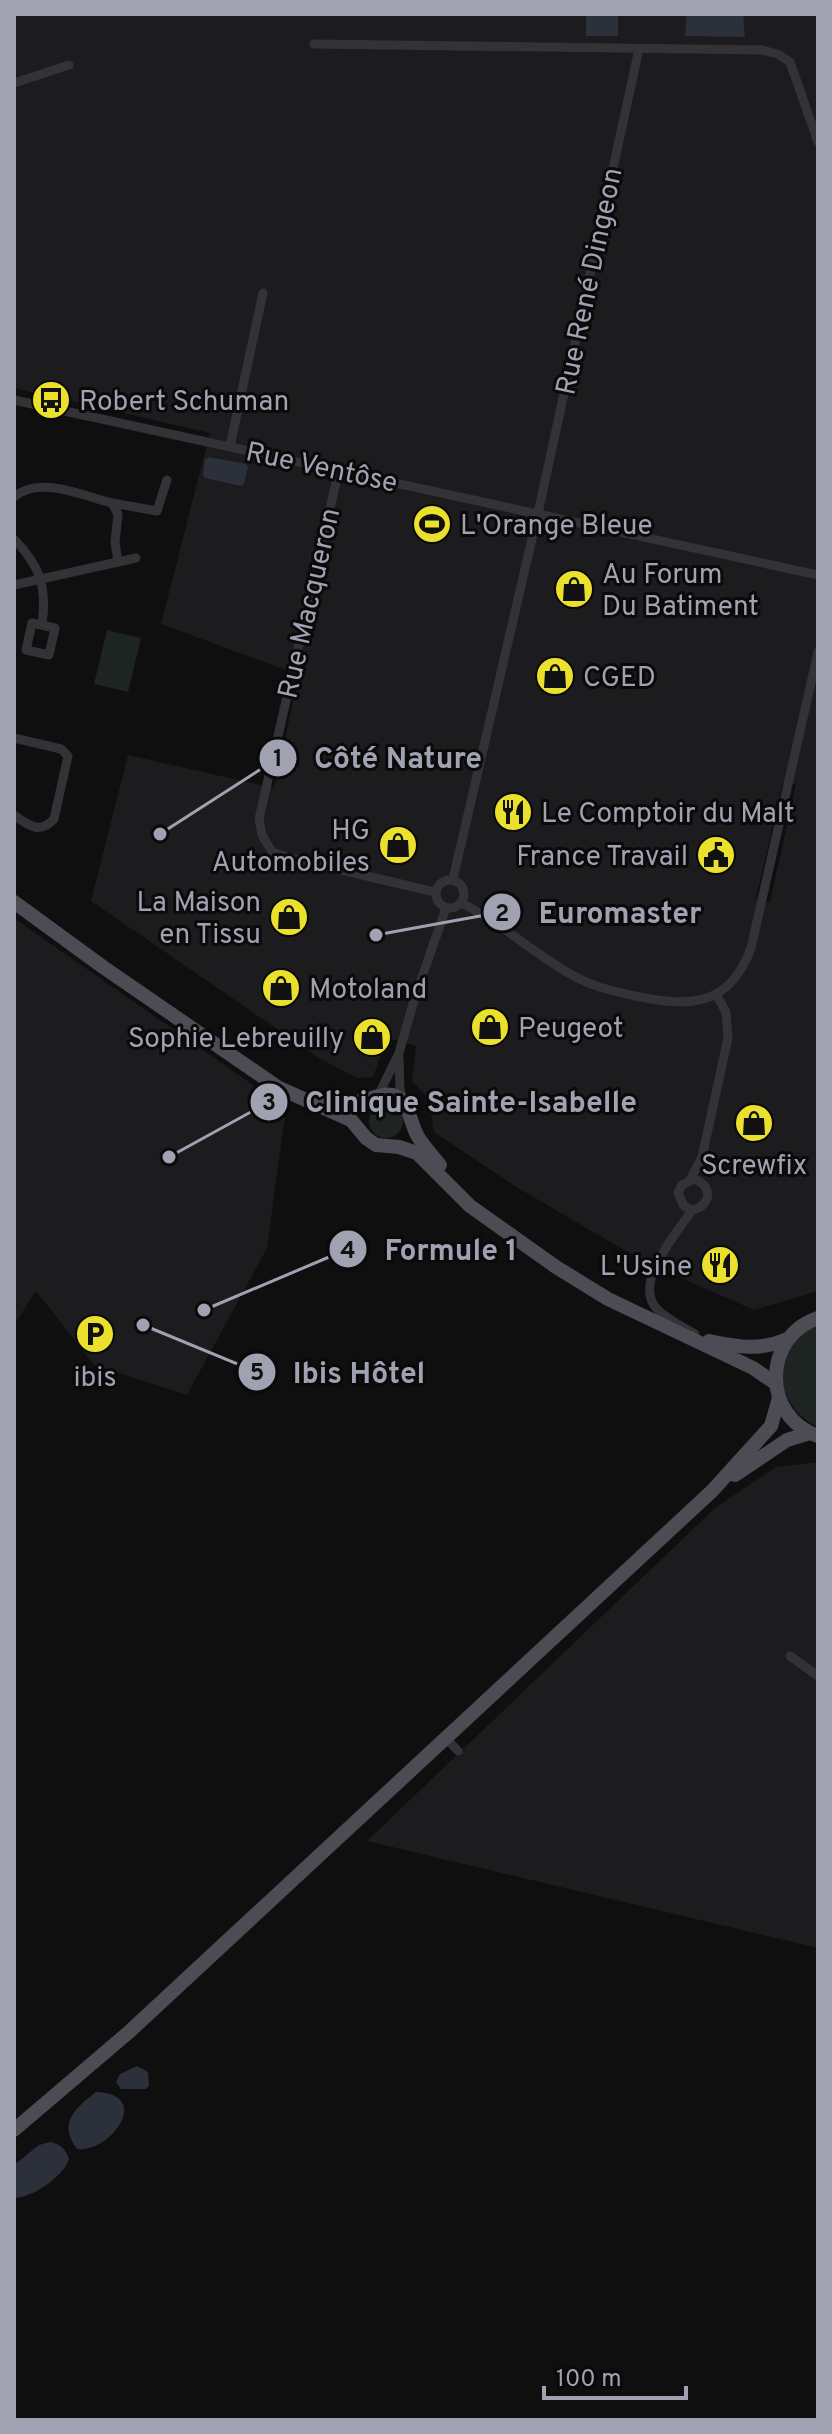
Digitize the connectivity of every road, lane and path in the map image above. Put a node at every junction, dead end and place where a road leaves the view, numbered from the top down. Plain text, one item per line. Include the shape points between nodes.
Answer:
1 (314, 44) dead end
2 (639, 49) junction
3 (69, 65) dead end
4 (14, 83) edge
5 (818, 142) edge
6 (263, 293) dead end
7 (14, 400) edge
8 (230, 446) junction
9 (339, 469) junction
10 (167, 480) dead end
11 (14, 497) edge
12 (112, 503) junction
13 (538, 513) junction
14 (14, 539) edge
15 (136, 558) dead end
16 (118, 562) junction
17 (818, 575) edge
18 (41, 579) junction
19 (14, 585) edge
20 (42, 625) dead end
21 (818, 652) edge
22 (14, 738) edge
23 (14, 815) edge
24 (453, 879) junction
25 (435, 892) junction
26 (14, 895) edge
27 (14, 902) edge
28 (461, 903) junction
29 (446, 908) junction
30 (716, 994) junction
31 (399, 1053) junction
32 (373, 1098) junction
33 (404, 1102) junction
34 (412, 1120) junction
35 (362, 1132) junction
36 (392, 1146) junction
37 (702, 1157) junction
38 (690, 1180) junction
39 (703, 1182) junction
40 (692, 1210) junction
41 (492, 1222) junction
42 (818, 1318) edge
43 (686, 1335) junction
44 (788, 1339) junction
45 (704, 1340) junction
46 (777, 1390) junction
47 (814, 1434) edge
48 (712, 1491) junction
49 (790, 1656) dead end
50 (818, 1676) edge
51 (446, 1738) junction
52 (458, 1751) dead end
53 (14, 2130) edge

1 - 2 street
2 - 5 street via 778,54 790,62
2 - 13 street, Rue René Dingeon
3 - 4 street
6 - 8 street
7 - 8 street, Rue Ventôse
8 - 9 street, Rue Ventôse
9 - 13 street, Rue Ventôse
9 - 25 street, Rue Macqueron via 259,819 262,835 272,852 290,858
10 - 12 street via 157,511
11 - 12 street via 41,486
12 - 16 street via 118,514
13 - 17 street, Rue Ventôse
13 - 24 street, Rue René Dingeon
14 - 18 street via 33,558
15 - 16 street
16 - 18 street
18 - 19 street
18 - 20 street
21 - 30 street via 751,948 742,968
22 - 23 street via 61,749 68,756 48,826 31,827
24 - 25 street via 440,883
24 - 28 street via 464,891
25 - 29 street
26 - 32 main road via 295,1089 337,1103
27 - 35 main road via 249,1068 291,1095 351,1120
28 - 29 street
28 - 30 street via 591,985 680,1003
29 - 31 street
30 - 37 street via 729,1030
31 - 32 street
31 - 33 street
32 - 33 main road via 393,1096
32 - 35 main road via 360,1116
33 - 34 main road
34 - 36 main road via 408,1135
34 - 41 main road via 420,1140
35 - 36 main road via 373,1143
36 - 41 main road via 417,1153
37 - 38 street
37 - 39 street
38 - 39 street
38 - 40 street via 678,1193
39 - 40 street via 708,1200
40 - 45 street via 651,1274 649,1288 659,1311
41 - 43 main road via 608,1299
42 - 44 main road
43 - 45 main road
43 - 46 main road via 753,1368
44 - 45 main road via 752,1348
44 - 46 main road via 779,1355
46 - 47 main road via 793,1420
46 - 48 main road via 771,1426
47 - 48 main road via 787,1440
48 - 51 main road
49 - 50 street
51 - 52 street
51 - 53 main road via 107,2052

